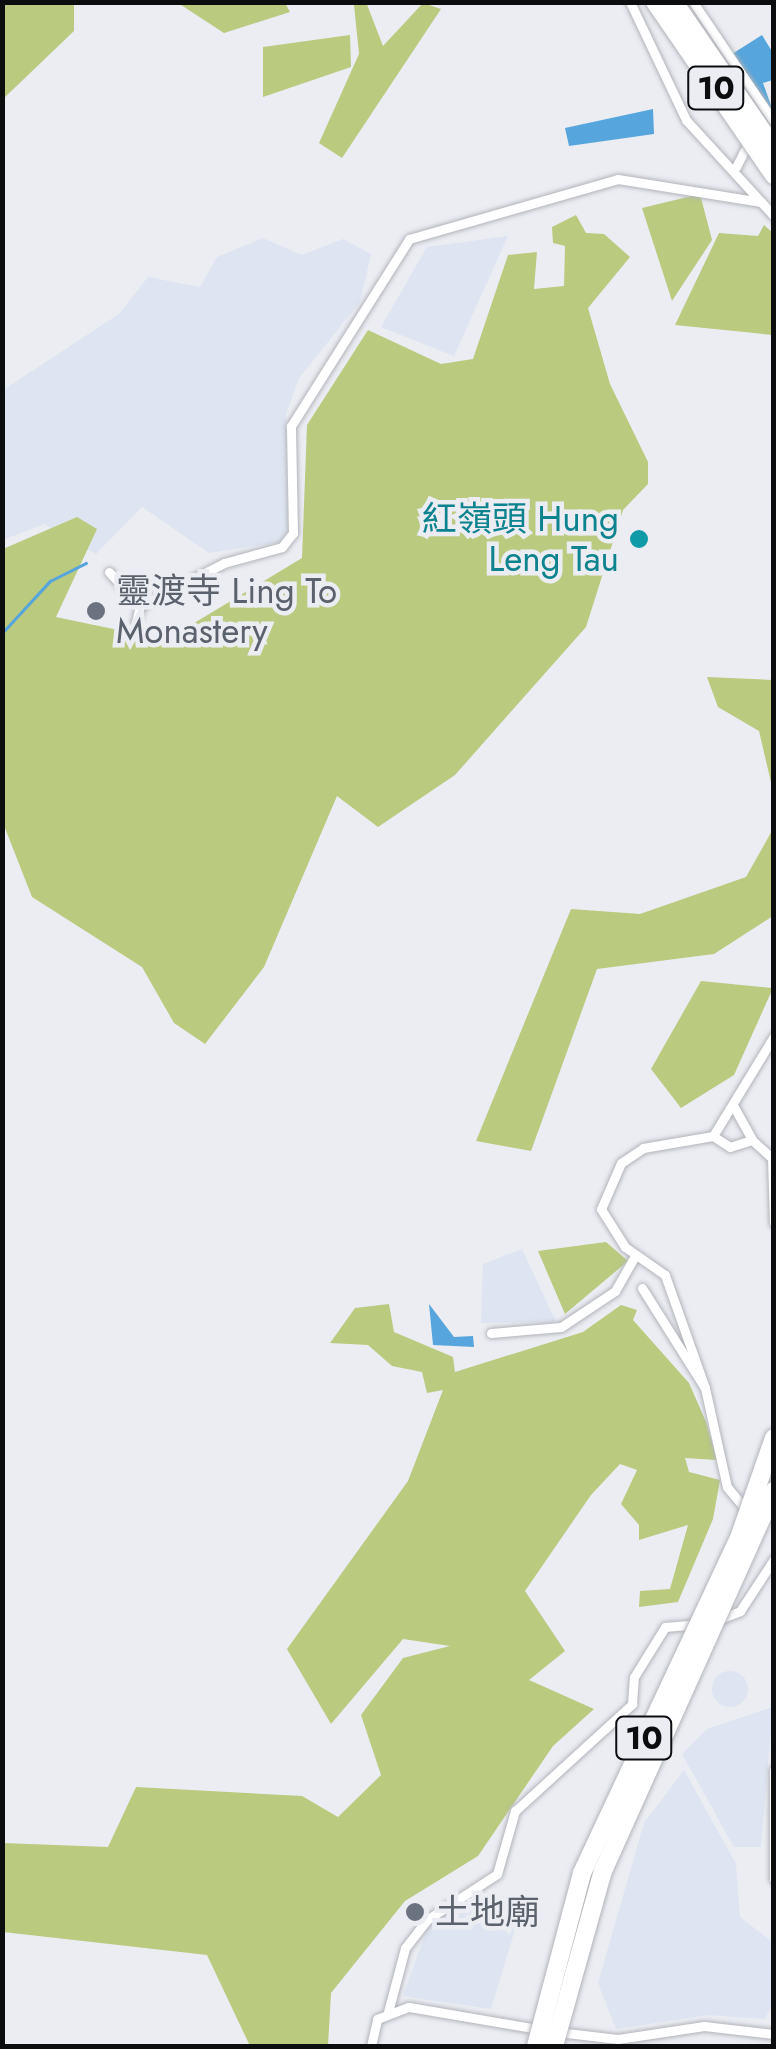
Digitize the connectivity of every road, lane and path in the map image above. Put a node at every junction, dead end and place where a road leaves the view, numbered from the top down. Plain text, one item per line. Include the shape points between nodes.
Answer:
1 (630, 2) edge
2 (655, 2) edge
3 (674, 2) edge
4 (692, 2) edge
5 (774, 125) edge
6 (774, 148) edge
7 (736, 167) junction
8 (774, 175) edge
9 (761, 202) junction
10 (774, 216) edge
11 (109, 572) dead end
12 (140, 606) junction
13 (135, 627) dead end
14 (774, 1036) edge
15 (734, 1107) junction
16 (713, 1136) junction
17 (752, 1140) junction
18 (774, 1223) edge
19 (636, 1256) junction
20 (642, 1288) dead end
21 (491, 1333) dead end
22 (705, 1388) junction
23 (774, 1438) edge
24 (774, 1491) edge
25 (774, 1524) edge
26 (774, 1558) edge
27 (774, 1770) edge
28 (774, 1879) edge
29 (388, 2012) junction
30 (774, 2034) edge
31 (371, 2046) edge
32 (536, 2046) edge
33 (554, 2046) edge

1 - 7 street via 686,120
2 - 8 highway, 10, bridge
3 - 6 highway, 10, bridge
4 - 5 street
5 - 7 street via 740,147
7 - 9 street
9 - 10 street
9 - 12 street via 618,178 409,240 291,426 293,533 282,547 224,563
11 - 12 street
12 - 13 street
14 - 15 street
15 - 16 street
15 - 17 street
16 - 17 street via 730,1147
16 - 19 street via 643,1148 603,1189 601,1209
17 - 18 street via 772,1158
19 - 21 street via 614,1291 561,1327
19 - 22 street via 665,1275
20 - 22 street
22 - 25 street via 734,1506
23 - 32 highway, 10, bridge via 740,1535 588,1858
24 - 33 highway, 10, bridge via 603,1871
26 - 29 street via 740,1611 665,1627 634,1677 632,1704 514,1812 497,1874 446,1901 405,1948
27 - 28 street
29 - 30 street via 430,2005 606,2039 704,2026
29 - 31 street via 371,2029

